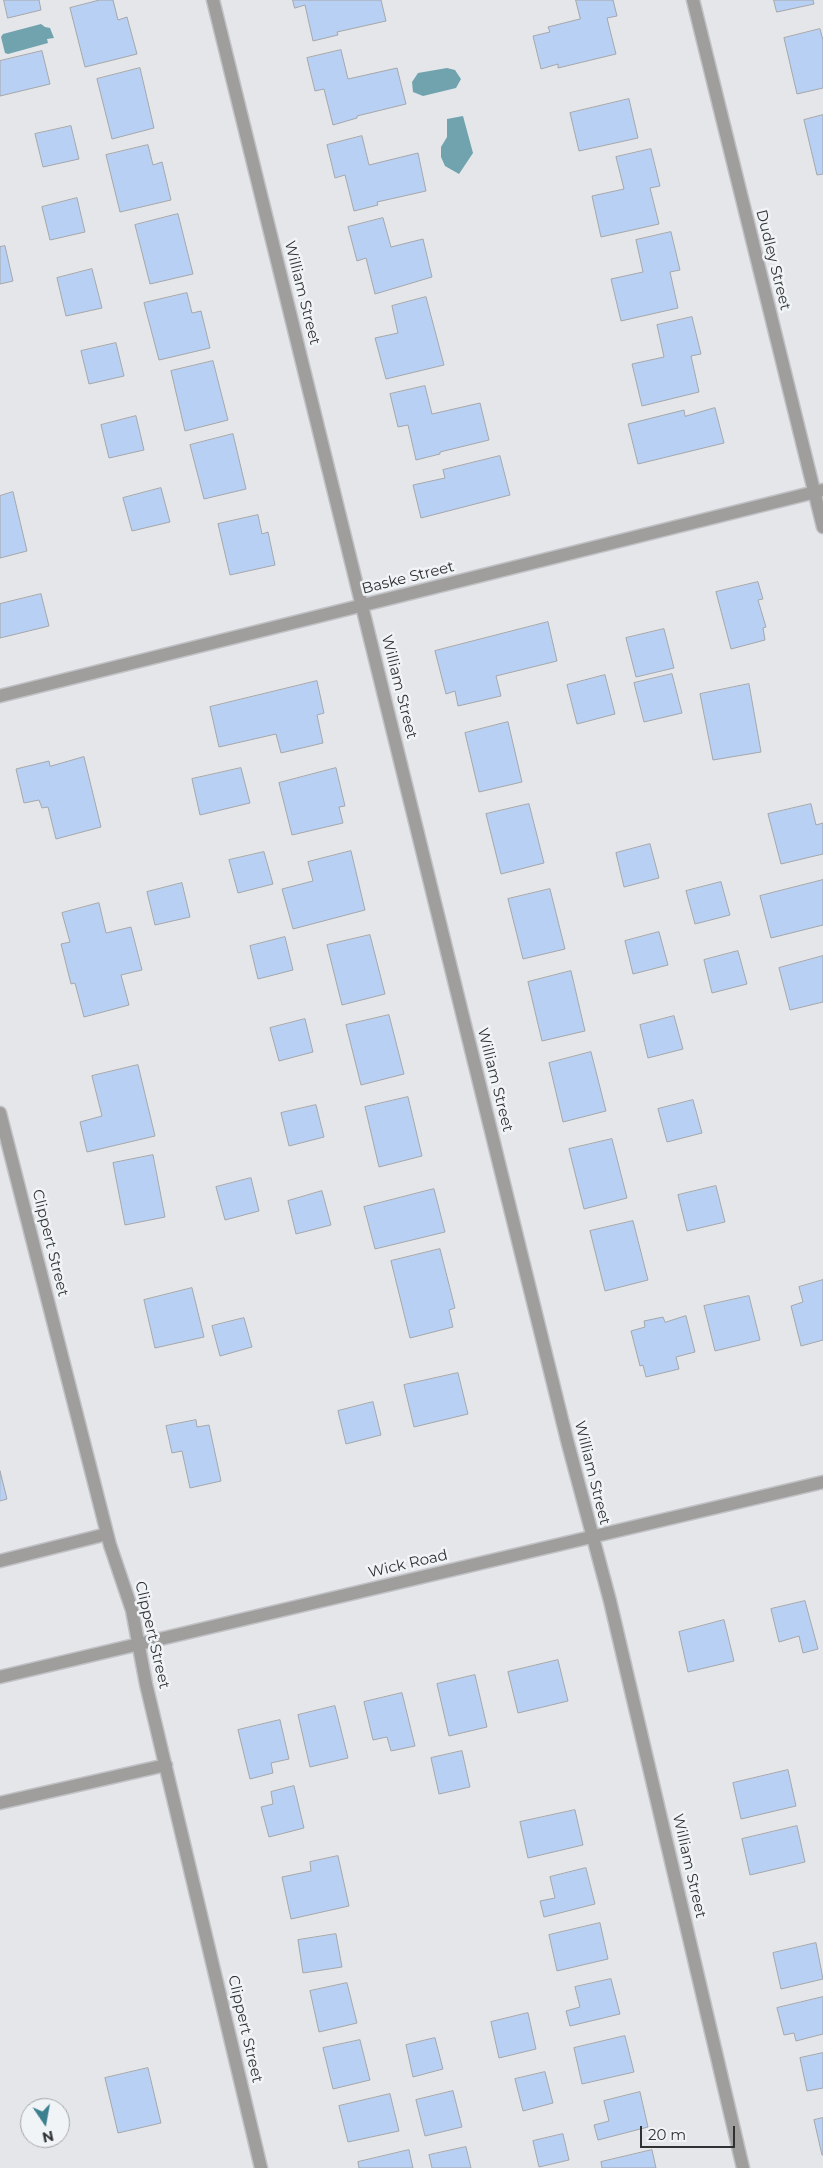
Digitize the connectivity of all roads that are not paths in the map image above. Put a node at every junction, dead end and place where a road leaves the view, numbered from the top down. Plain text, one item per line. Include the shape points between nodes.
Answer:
1 (213, 0) edge
2 (693, 0) edge
3 (818, 492) edge
4 (823, 527) edge
5 (362, 606) junction
6 (0, 696) edge
7 (0, 1113) edge
8 (823, 1482) edge
9 (107, 1534) junction
10 (592, 1538) junction
11 (0, 1561) edge
12 (139, 1643) junction
13 (0, 1677) edge
14 (166, 1765) junction
15 (0, 1803) edge
16 (261, 2168) edge
17 (743, 2168) edge

1 - 5 street, William Street
2 - 3 street, Dudley Street
3 - 4 street, Dudley Street
3 - 5 street, Baske Street
5 - 6 street, Baske Street
5 - 10 street, William Street
7 - 9 street, Clippert Street
8 - 10 street, Wick Road
9 - 11 street
9 - 12 street, Clippert Street via 132,1610
10 - 12 street, Wick Road
10 - 17 street, William Street via 612,1610
12 - 13 street, Wick Road
12 - 14 street, Clippert Street
14 - 15 street
14 - 16 street, Clippert Street

